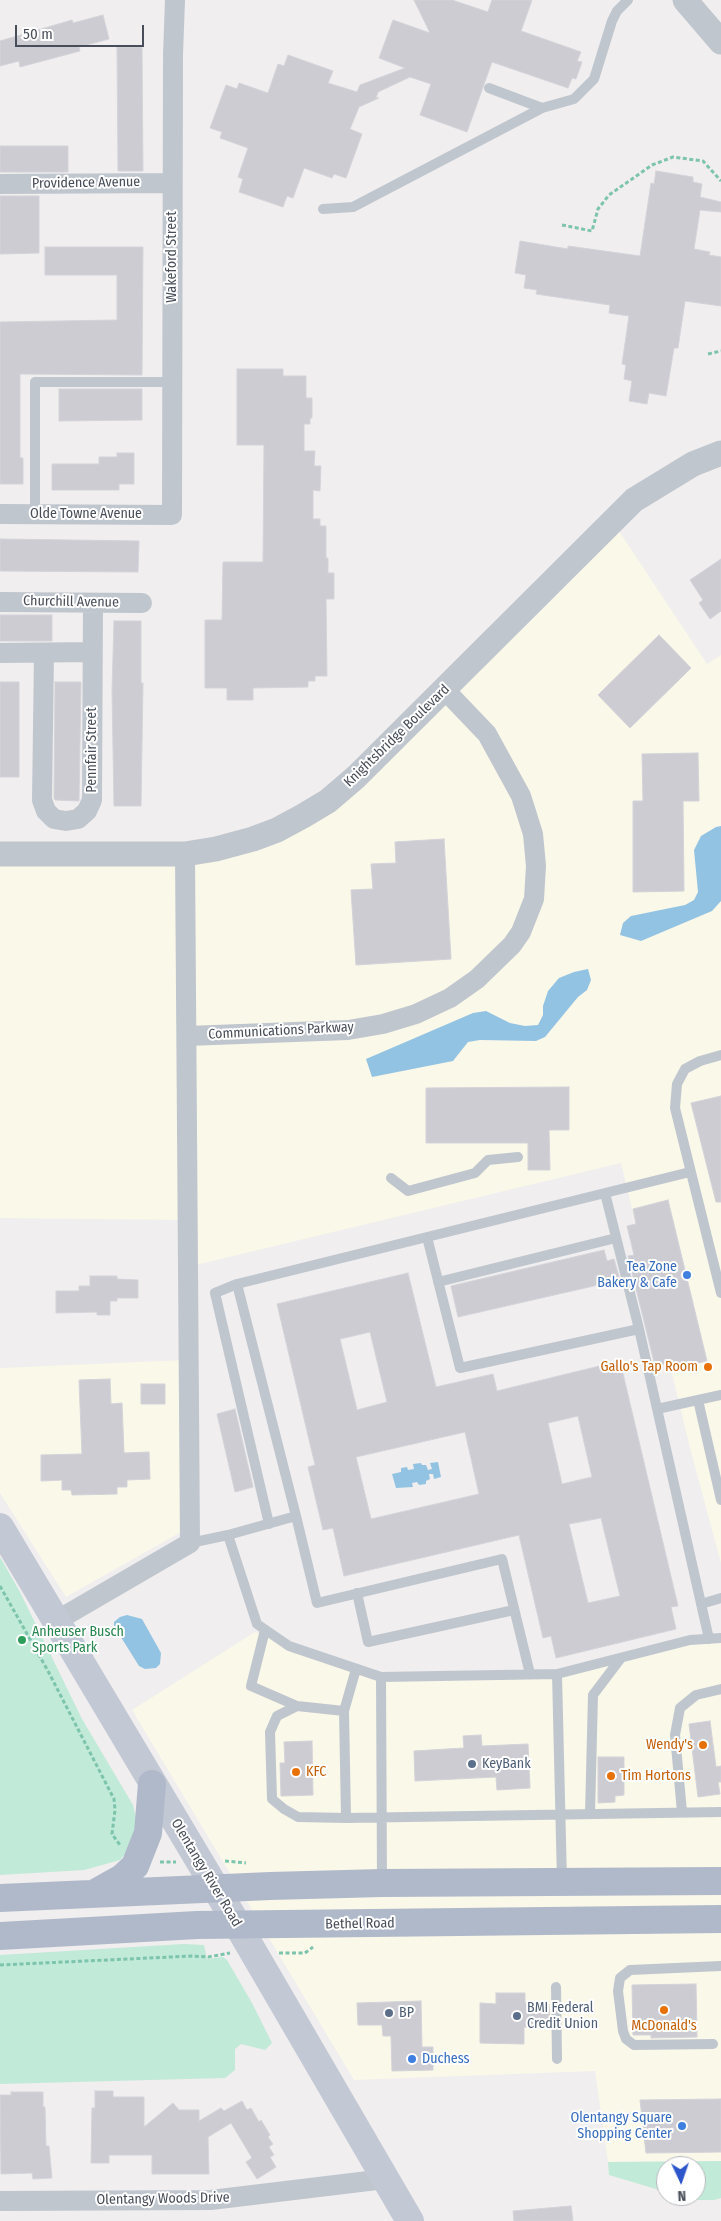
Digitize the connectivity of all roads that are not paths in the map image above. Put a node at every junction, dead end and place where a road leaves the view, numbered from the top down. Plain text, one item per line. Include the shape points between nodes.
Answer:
1 (175, 0) edge
2 (628, 0) edge
3 (685, 0) edge
4 (721, 42) edge
5 (490, 88) dead end
6 (542, 108) junction
7 (172, 183) junction
8 (0, 184) edge
9 (324, 209) dead end
10 (172, 382) junction
11 (721, 453) edge
12 (0, 514) edge
13 (35, 514) junction
14 (172, 515) joint
15 (0, 602) edge
16 (93, 603) junction
17 (142, 603) dead end
18 (0, 652) edge
19 (92, 652) junction
20 (44, 653) junction
21 (444, 689) junction
22 (0, 854) edge
23 (185, 854) junction
24 (186, 1036) junction
25 (721, 1055) edge
26 (518, 1157) dead end
27 (690, 1172) junction
28 (392, 1178) dead end
29 (605, 1193) junction
30 (427, 1237) junction
31 (616, 1238) junction
32 (438, 1282) junction
33 (238, 1284) junction
34 (721, 1293) edge
35 (639, 1329) junction
36 (721, 1394) edge
37 (698, 1400) junction
38 (657, 1409) junction
39 (721, 1500) edge
40 (296, 1516) junction
41 (269, 1524) junction
42 (0, 1527) edge
43 (228, 1535) junction
44 (190, 1542) junction
45 (357, 1594) junction
46 (721, 1598) edge
47 (701, 1604) junction
48 (514, 1610) junction
49 (56, 1621) junction
50 (265, 1630) junction
51 (721, 1638) edge
52 (709, 1639) junction
53 (620, 1658) junction
54 (356, 1669) junction
55 (530, 1674) junction
56 (557, 1674) junction
57 (381, 1677) junction
58 (721, 1690) edge
59 (297, 1706) junction
60 (344, 1711) junction
61 (152, 1784) junction
62 (682, 1812) junction
63 (721, 1812) edge
64 (560, 1814) junction
65 (590, 1814) junction
66 (382, 1817) junction
67 (346, 1818) junction
68 (721, 1881) edge
69 (562, 1882) junction
70 (382, 1883) junction
71 (214, 1889) junction
72 (94, 1893) junction
73 (0, 1898) edge
74 (721, 1919) edge
75 (237, 1924) junction
76 (0, 1936) edge
77 (721, 1966) edge
78 (556, 1987) dead end
79 (713, 2044) dead end
80 (558, 2059) dead end
81 (385, 2179) junction
82 (0, 2201) edge
83 (410, 2221) edge

1 - 7 street, Wakeford Street
2 - 6 lane via 612,21 594,79 574,99
3 - 4 street
5 - 6 lane
6 - 9 lane via 353,207
7 - 8 street, Providence Avenue
7 - 10 street, Wakeford Street
10 - 13 lane via 35,382
10 - 14 street, Wakeford Street
11 - 21 street, Knightsbridge Boulevard via 693,464 634,500
12 - 13 street, Olde Towne Avenue
13 - 14 street, Olde Towne Avenue
15 - 16 street, Churchill Avenue
16 - 17 street, Churchill Avenue
16 - 19 street, Pennfair Street
18 - 20 street
19 - 20 street
19 - 20 street, Pennfair Street via 92,800 78,819 66,821 54,819 42,800
21 - 23 street, Knightsbridge Boulevard via 328,801 277,830 216,849
21 - 24 street, Communications Parkway via 486,734 521,796 533,834 536,866 534,899 521,932 512,945 477,979 450,998 416,1014 383,1024 348,1030
22 - 23 street, Knightsbridge Boulevard
23 - 24 street
24 - 44 street
25 - 27 lane via 686,1069 677,1084 675,1108
26 - 28 lane via 488,1160 475,1174 408,1191
27 - 29 lane
27 - 34 lane
29 - 30 lane
29 - 31 lane
30 - 32 lane
30 - 33 lane
31 - 32 lane
31 - 35 lane
32 - 35 lane via 460,1368
33 - 40 lane
33 - 41 lane via 215,1292
35 - 38 lane
36 - 37 lane
37 - 38 lane
37 - 39 lane
38 - 47 lane
40 - 41 lane
40 - 45 lane via 317,1603
41 - 43 lane
42 - 49 main road, Olentangy River Road
43 - 44 lane
43 - 50 lane via 257,1624
44 - 49 street
45 - 48 lane via 368,1642
45 - 48 lane via 502,1559
46 - 47 lane
47 - 52 lane
48 - 55 lane
49 - 61 main road, Olentangy River Road
50 - 54 lane via 289,1646
50 - 59 lane via 251,1686
51 - 52 lane
52 - 53 lane via 690,1640
53 - 56 lane
53 - 65 lane via 593,1695
54 - 57 lane
54 - 60 lane
55 - 56 lane
55 - 57 lane
56 - 64 lane
57 - 66 lane
58 - 62 lane via 696,1695 680,1708 675,1735
59 - 60 lane
59 - 67 lane via 277,1716 270,1732 272,1799 298,1817
60 - 67 lane
61 - 71 main road, Olentangy River Road
61 - 72 main road via 148,1833 135,1866 122,1878
62 - 63 lane
62 - 65 lane
64 - 65 lane
64 - 66 lane
64 - 69 lane
66 - 67 lane
66 - 70 lane
68 - 69 main road
69 - 70 main road
70 - 71 main road
71 - 72 main road
71 - 75 main road, Olentangy River Road
72 - 73 main road
74 - 75 main road, Bethel Road
75 - 76 main road, Bethel Road
75 - 81 main road, Olentangy River Road
77 - 79 lane via 630,1970 620,1978 618,1991 623,2031 626,2039 634,2045
78 - 80 lane
81 - 82 street, Olentangy Woods Drive via 211,2200
81 - 83 main road, Olentangy River Road

